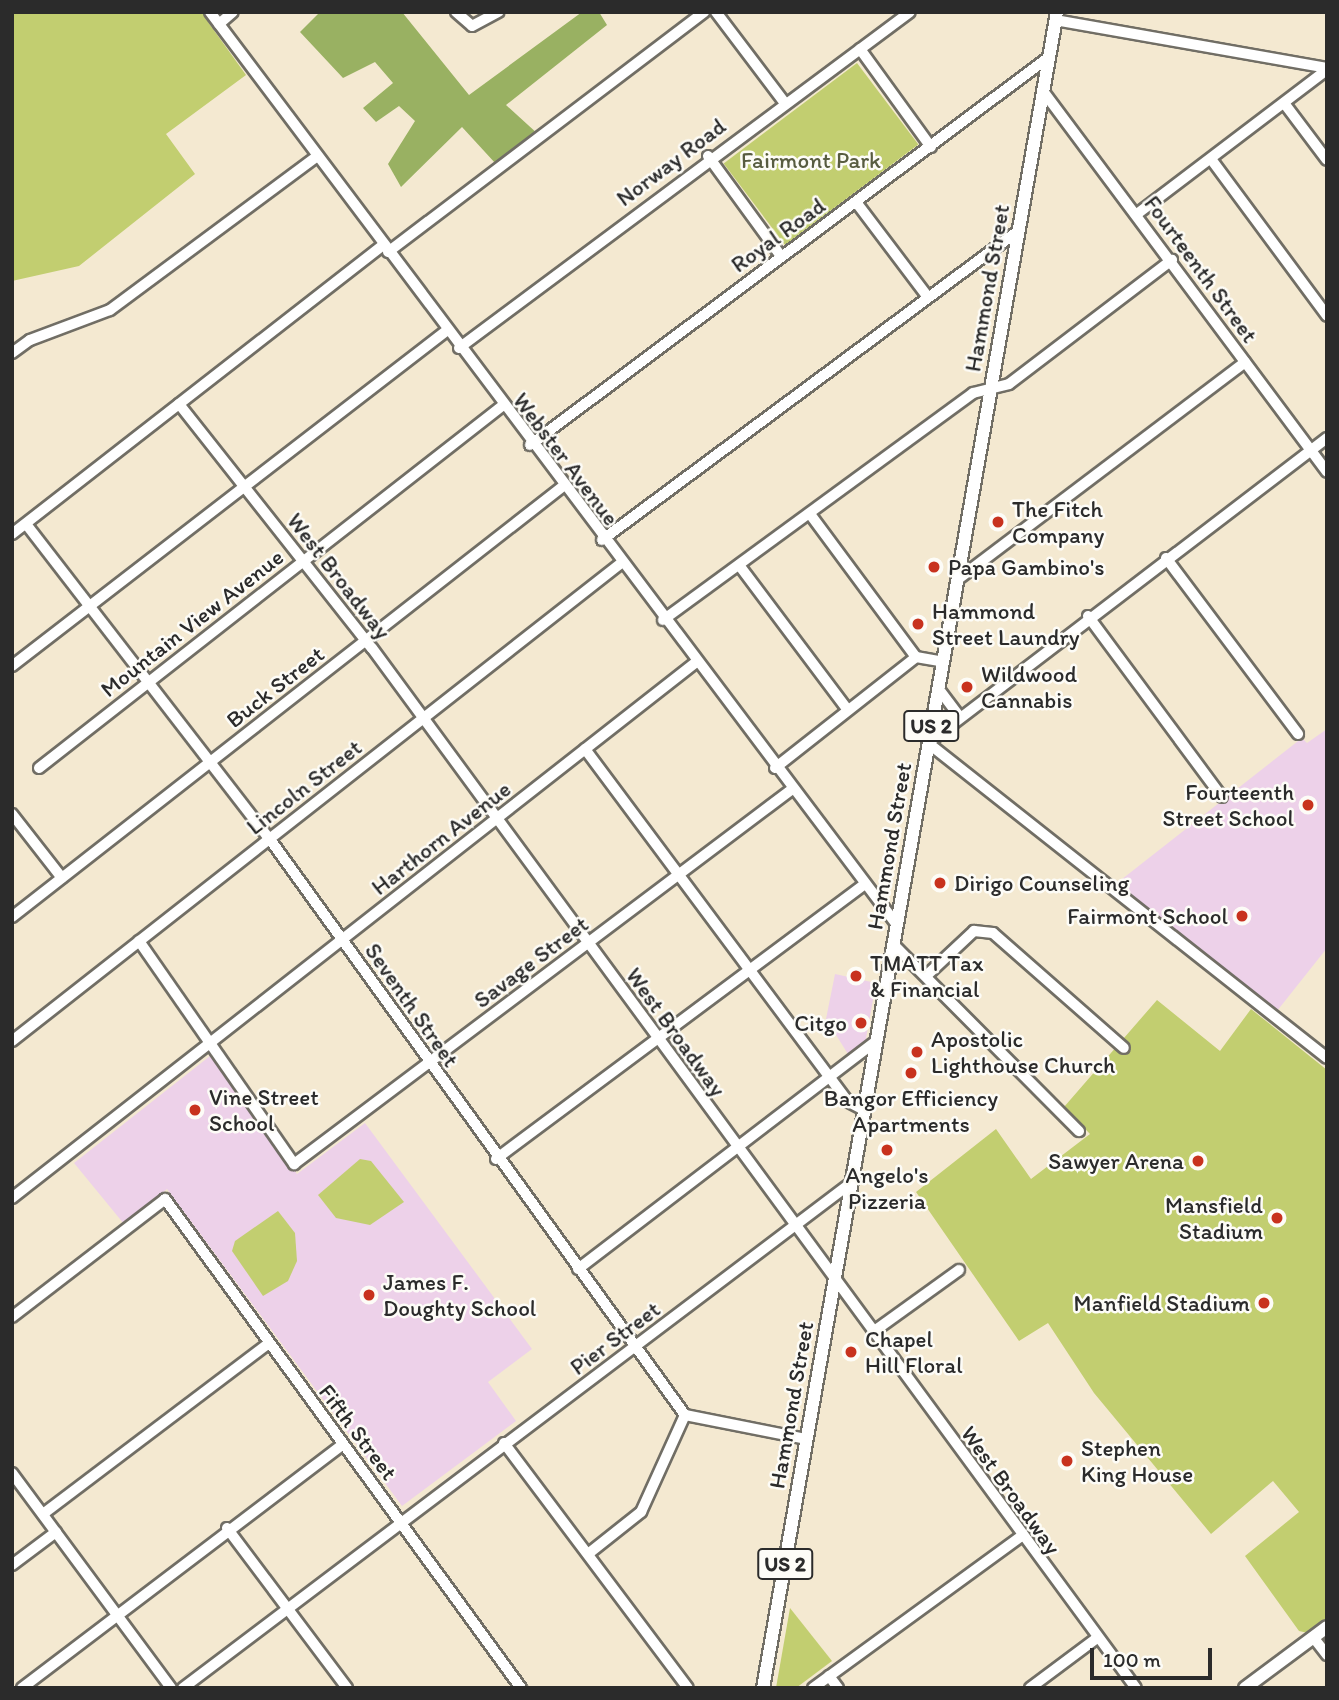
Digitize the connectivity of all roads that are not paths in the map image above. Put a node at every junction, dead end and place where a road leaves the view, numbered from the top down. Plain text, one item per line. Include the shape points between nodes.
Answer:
1 (210, 12) edge
2 (233, 12) edge
3 (456, 12) edge
4 (498, 12) edge
5 (704, 12) edge
6 (716, 12) edge
7 (910, 12) edge
8 (1056, 16) edge
9 (219, 24) junction
10 (860, 49) junction
11 (1049, 57) junction
12 (1327, 69) edge
13 (1043, 91) junction
14 (784, 102) junction
15 (1284, 103) junction
16 (932, 147) junction
17 (317, 156) junction
18 (708, 156) junction
19 (1211, 159) junction
20 (1327, 160) edge
21 (856, 202) junction
22 (1137, 214) junction
23 (1018, 231) junction
24 (385, 249) junction
25 (780, 256) junction
26 (1172, 260) junction
27 (927, 296) junction
28 (1327, 316) edge
29 (446, 331) junction
30 (459, 348) junction
31 (12, 353) edge
32 (1245, 362) junction
33 (991, 388) junction
34 (179, 404) junction
35 (502, 406) junction
36 (1327, 438) edge
37 (530, 445) junction
38 (1310, 450) junction
39 (1327, 472) edge
40 (245, 485) junction
41 (562, 487) junction
42 (810, 514) junction
43 (26, 524) junction
44 (12, 534) edge
45 (602, 540) junction
46 (1166, 558) junction
47 (304, 561) junction
48 (620, 564) junction
49 (739, 565) junction
50 (957, 580) junction
51 (89, 607) junction
52 (1088, 616) junction
53 (663, 620) junction
54 (366, 640) junction
55 (916, 657) junction
56 (943, 662) junction
57 (695, 663) junction
58 (12, 666) edge
59 (150, 680) junction
60 (938, 688) junction
61 (847, 709) junction
62 (958, 715) junction
63 (423, 718) junction
64 (1298, 734) dead end
65 (928, 743) junction
66 (585, 749) junction
67 (211, 762) junction
68 (39, 768) dead end
69 (775, 768) junction
70 (791, 789) junction
71 (1222, 797) dead end
72 (12, 814) edge
73 (497, 819) junction
74 (269, 838) junction
75 (680, 875) junction
76 (62, 878) junction
77 (863, 885) junction
78 (12, 917) edge
79 (897, 925) junction
80 (342, 940) junction
81 (139, 941) junction
82 (587, 943) junction
83 (893, 944) junction
84 (752, 970) junction
85 (926, 976) junction
86 (656, 1039) junction
87 (12, 1041) edge
88 (876, 1041) junction
89 (210, 1043) junction
90 (1124, 1048) dead end
91 (1327, 1058) edge
92 (430, 1064) junction
93 (830, 1075) junction
94 (864, 1110) junction
95 (1079, 1131) dead end
96 (735, 1145) junction
97 (496, 1159) junction
98 (851, 1183) junction
99 (12, 1198) edge
100 (795, 1226) junction
101 (578, 1269) junction
102 (959, 1270) dead end
103 (835, 1278) junction
104 (12, 1317) edge
105 (873, 1332) junction
106 (268, 1344) junction
107 (635, 1347) junction
108 (685, 1415) junction
109 (806, 1439) junction
110 (504, 1443) junction
111 (343, 1444) junction
112 (13, 1474) edge
113 (43, 1514) junction
114 (401, 1522) junction
115 (228, 1528) junction
116 (56, 1532) junction
117 (1020, 1537) junction
118 (588, 1554) junction
119 (12, 1565) edge
120 (288, 1607) junction
121 (117, 1615) junction
122 (1327, 1627) edge
123 (1313, 1637) junction
124 (1097, 1638) junction
125 (1327, 1655) edge
126 (829, 1676) junction
127 (22, 1688) edge
128 (172, 1688) edge
129 (183, 1688) edge
130 (346, 1688) edge
131 (521, 1688) edge
132 (688, 1688) edge
133 (763, 1688) edge
134 (813, 1688) edge
135 (838, 1688) edge
136 (1030, 1688) edge
137 (1136, 1688) edge
138 (1245, 1688) edge

1 - 9 street, Webster Avenue
2 - 9 street
3 - 4 street via 472,26
5 - 24 street
6 - 14 street
7 - 10 street, Norway Road
8 - 11 main road, Hammond Street / US 2
8 - 12 street
9 - 17 street, Webster Avenue
10 - 14 street, Norway Road
10 - 16 street
11 - 13 main road, Hammond Street / US 2
11 - 16 street, Royal Road
12 - 15 street
13 - 22 street, Fourteenth Street
13 - 23 main road, Hammond Street / US 2
14 - 18 street, Norway Road
15 - 19 street
15 - 20 street
16 - 21 street, Royal Road
17 - 24 street, Webster Avenue
17 - 31 street via 110,310 30,340
18 - 25 street
18 - 30 street, Norway Road
19 - 22 street
19 - 28 street
21 - 25 street, Royal Road
21 - 27 street
22 - 26 street, Fourteenth Street
23 - 27 street
23 - 33 main road, Hammond Street / US 2
24 - 29 street, Webster Avenue
24 - 34 street
25 - 37 street, Royal Road
26 - 32 street, Fourteenth Street
26 - 33 street via 1009,384
27 - 45 street
29 - 30 street, Webster Avenue
29 - 40 street
30 - 35 street, Webster Avenue
32 - 38 street, Fourteenth Street
32 - 50 street
33 - 42 street via 973,393
33 - 50 main road, Hammond Street / US 2
34 - 40 street, West Broadway
34 - 43 street
35 - 37 street, Webster Avenue
35 - 47 street, Mountain View Avenue
36 - 38 street
37 - 41 street, Webster Avenue
38 - 39 street, Fourteenth Street
38 - 46 street
40 - 47 street, West Broadway
40 - 51 street
41 - 45 street, Webster Avenue
41 - 54 street, Buck Street
42 - 49 street
42 - 55 street
43 - 44 street
43 - 51 street, Seventh Street
45 - 48 street, Webster Avenue
46 - 52 street
46 - 64 street
47 - 54 street, West Broadway
47 - 59 street, Mountain View Avenue
48 - 53 street, Webster Avenue
48 - 63 street, Lincoln Street
49 - 53 street
49 - 61 street
50 - 56 main road, Hammond Street / US 2
51 - 58 street
51 - 59 street, Seventh Street
52 - 62 street
52 - 71 street
53 - 57 street, Webster Avenue
54 - 63 street, West Broadway
54 - 67 street, Buck Street
55 - 56 street
55 - 61 street
56 - 60 main road, Hammond Street / US 2
57 - 66 street, Harthorn Avenue
57 - 69 street, Webster Avenue
59 - 67 street, Seventh Street
59 - 68 street, Mountain View Avenue
60 - 62 street
60 - 65 main road, Hammond Street / US 2
61 - 69 street
62 - 65 street
63 - 73 street, West Broadway
63 - 74 street, Lincoln Street
65 - 79 main road, Hammond Street / US 2
65 - 91 street
66 - 73 street, Harthorn Avenue
66 - 75 street
67 - 74 street, Seventh Street
67 - 76 street, Buck Street
69 - 70 street, Webster Avenue
70 - 75 street, Savage Street
70 - 77 street, Webster Avenue
72 - 76 street
73 - 80 street, Harthorn Avenue
73 - 82 street, West Broadway
74 - 80 street, Seventh Street
74 - 81 street, Lincoln Street
75 - 82 street, Savage Street
75 - 84 street
76 - 78 street, Buck Street
77 - 79 street, Webster Avenue
77 - 84 street
79 - 83 main road, Hammond Street / US 2
80 - 89 street, Harthorn Avenue
80 - 92 street, Seventh Street
81 - 87 street, Lincoln Street
81 - 89 street
82 - 86 street, West Broadway
82 - 92 street, Savage Street
83 - 85 street
83 - 88 main road, Hammond Street / US 2
84 - 86 street
84 - 93 street
85 - 90 street via 974,931 993,933
85 - 95 street
86 - 96 street, West Broadway
86 - 97 street
88 - 93 street
88 - 94 main road, Hammond Street / US 2
89 - 92 street, Savage Street via 294,1164
89 - 99 street, Harthorn Avenue
92 - 97 street, Seventh Street
93 - 94 street via 854,1108
93 - 96 street
94 - 98 main road, Hammond Street / US 2
96 - 100 street, West Broadway
96 - 101 street
97 - 101 street, Seventh Street
98 - 100 street, Pier Street
98 - 103 main road, Hammond Street / US 2
100 - 103 street, West Broadway
100 - 107 street, Pier Street
101 - 107 street, Seventh Street
102 - 105 street
103 - 105 street, West Broadway
103 - 109 main road, Hammond Street / US 2
104 - 106 street, Fifth Street via 164,1199
105 - 117 street, West Broadway
106 - 111 street, Fifth Street
106 - 113 street
107 - 108 street, Seventh Street
107 - 110 street, Pier Street
108 - 109 street
108 - 118 street via 641,1512
109 - 133 main road, Hammond Street / US 2
110 - 114 street, Pier Street
110 - 118 street
111 - 114 street, Fifth Street
111 - 115 street
112 - 113 street
113 - 116 street
114 - 120 street, Pier Street
114 - 131 street, Fifth Street
115 - 120 street
115 - 121 street
116 - 119 street
116 - 121 street
117 - 124 street, West Broadway
117 - 126 street
118 - 132 street
120 - 129 street, Pier Street
120 - 130 street
121 - 127 street
121 - 128 street
122 - 123 main road
123 - 125 street
123 - 138 main road
124 - 136 street
124 - 137 street, West Broadway
126 - 134 street
126 - 135 street

